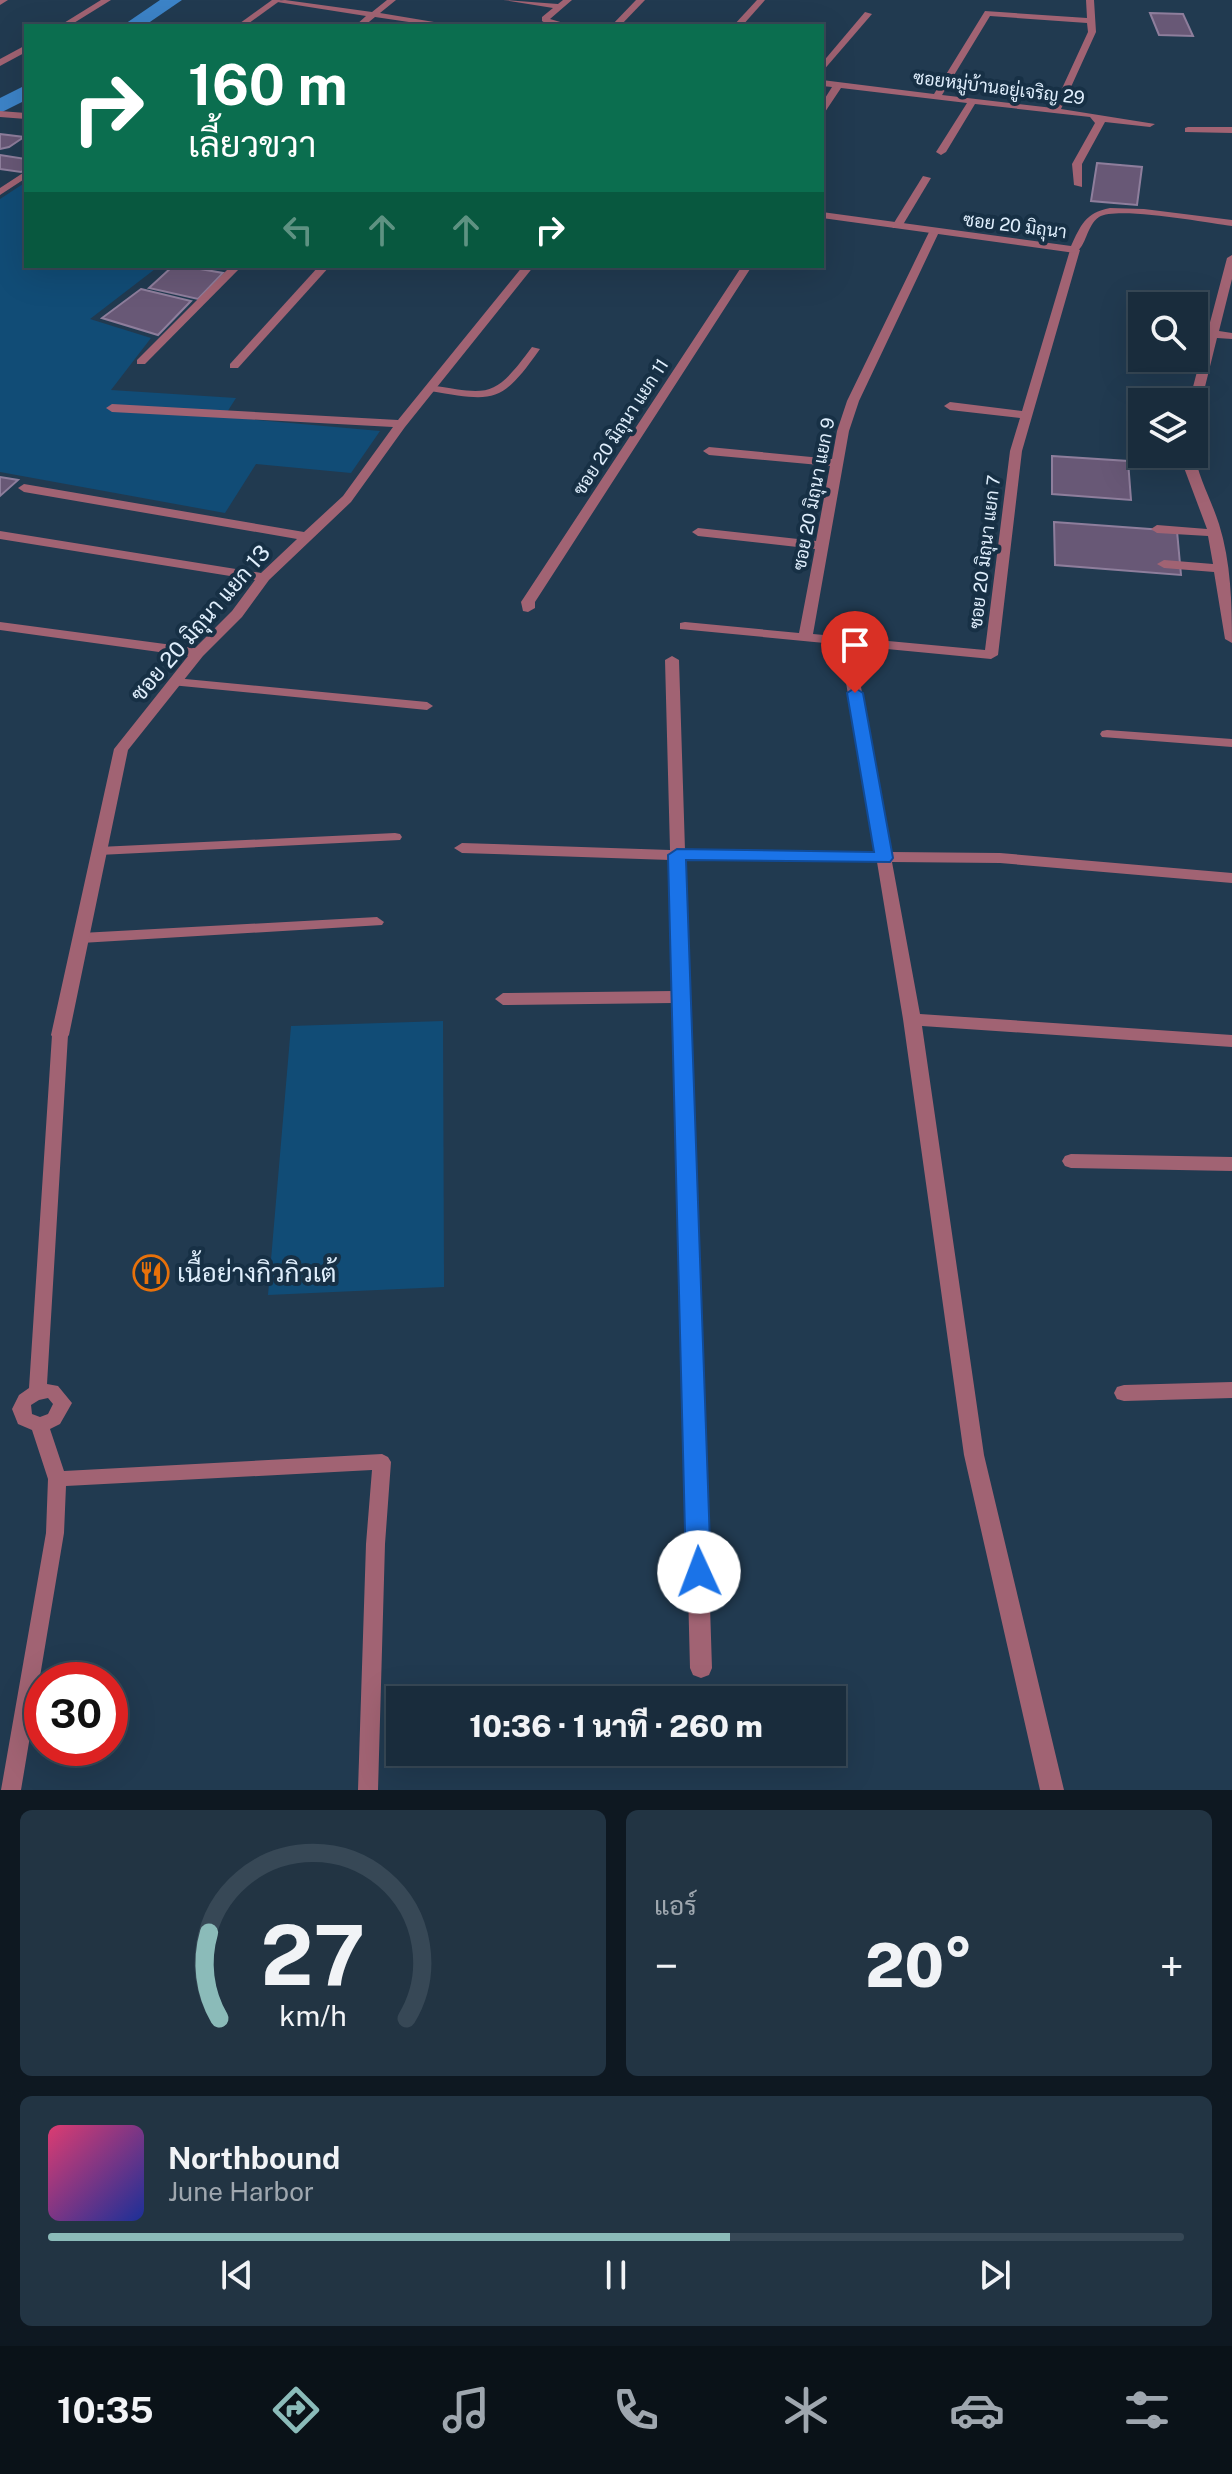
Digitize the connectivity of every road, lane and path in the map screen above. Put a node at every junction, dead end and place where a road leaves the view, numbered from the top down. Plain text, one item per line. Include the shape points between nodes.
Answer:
1 (107, 0) edge
2 (392, 0) edge
3 (507, 0) edge
4 (568, 0) edge
5 (641, 0) edge
6 (761, 0) edge
7 (1090, 0) edge
8 (276, 1) edge
9 (560, 7) junction
10 (374, 14) junction
11 (868, 14) dead end
12 (1091, 21) junction
13 (66, 24) edge
14 (243, 24) edge
15 (362, 24) edge
16 (441, 24) edge
17 (558, 24) edge
18 (617, 24) edge
19 (739, 24) edge
20 (24, 49) edge
21 (0, 63) edge
22 (824, 67) edge
23 (824, 83) edge
24 (838, 85) junction
25 (936, 97) junction
26 (972, 102) junction
27 (824, 107) edge
28 (1056, 110) junction
29 (0, 114) edge
30 (22, 115) edge
31 (1100, 119) junction
32 (1150, 124) dead end
33 (1188, 130) dead end
34 (1232, 130) edge
35 (941, 152) dead end
36 (24, 175) edge
37 (926, 178) dead end
38 (1079, 185) dead end
39 (1, 190) edge
40 (824, 215) edge
41 (1232, 223) edge
42 (897, 226) junction
43 (934, 232) junction
44 (1075, 250) junction
45 (1232, 258) edge
46 (235, 268) edge
47 (323, 268) edge
48 (527, 268) edge
49 (746, 268) edge
50 (1211, 334) junction
51 (1232, 336) edge
52 (535, 349) dead end
53 (141, 362) dead end
54 (234, 366) dead end
55 (430, 388) junction
56 (1198, 388) edge
57 (950, 406) dead end
58 (112, 408) dead end
59 (1026, 415) junction
60 (401, 424) junction
61 (709, 451) dead end
62 (838, 463) junction
63 (1190, 468) edge
64 (24, 488) dead end
65 (1157, 529) dead end
66 (698, 532) dead end
67 (1214, 533) junction
68 (0, 535) edge
69 (309, 537) junction
70 (822, 546) junction
71 (1223, 560) edge
72 (1164, 564) dead end
73 (264, 577) junction
74 (528, 608) dead end
75 (0, 626) edge
76 (685, 626) dead end
77 (805, 638) junction
78 (1232, 639) edge
79 (198, 653) junction
80 (672, 660) dead end
81 (850, 665) dead end
82 (175, 682) junction
83 (427, 706) dead end
84 (1107, 734) dead end
85 (1232, 743) edge
86 (395, 837) dead end
87 (462, 848) dead end
88 (99, 851) junction
89 (677, 855) junction
90 (884, 858) junction
91 (1232, 878) edge
92 (377, 922) dead end
93 (81, 938) junction
94 (681, 997) junction
95 (503, 999) dead end
96 (912, 1019) junction
97 (60, 1035) joint
98 (1232, 1041) edge
99 (1071, 1161) dead end
100 (1232, 1164) edge
101 (1232, 1390) edge
102 (38, 1392) junction
103 (1124, 1393) dead end
104 (40, 1425) junction
105 (57, 1479) junction
106 (701, 1668) dead end
107 (11, 1790) edge
108 (368, 1790) edge
109 (1052, 1790) edge

1 - 13 street
2 - 10 street
3 - 9 street
4 - 9 street
5 - 18 street
6 - 19 street
7 - 12 street
8 - 10 street
8 - 14 street
9 - 17 street via 545,19
10 - 15 street
10 - 16 street
11 - 22 street
12 - 25 street via 985,15
12 - 28 street via 1089,38
20 - 21 street
23 - 24 street, ซอยหมู่บ้านอยู่เจริญ 29
24 - 25 street, ซอยหมู่บ้านอยู่เจริญ 29
24 - 27 street
25 - 26 street, ซอยหมู่บ้านอยู่เจริญ 29
26 - 28 street, ซอยหมู่บ้านอยู่เจริญ 29
26 - 35 street
28 - 31 street, ซอยหมู่บ้านอยู่เจริญ 29
29 - 30 street
31 - 32 street
31 - 38 street, ซอยหมู่บ้านอยู่เจริญ 29 via 1077,164
33 - 34 street
36 - 39 street
37 - 42 street
40 - 42 street, ซอย 20 มิถุนา
41 - 44 street, ซอย 20 มิถุนา via 1098,213
42 - 43 street, ซอย 20 มิถุนา
43 - 44 street, ซอย 20 มิถุนา
43 - 62 street, ซอย 20 มิถุนา แยก 9 via 853,401
44 - 59 street, ซอย 20 มิถุนา แยก 7
45 - 50 street
46 - 53 street
47 - 54 street
48 - 55 street, ซอย 20 มิถุนา แยก 13
49 - 74 street, ซอย 20 มิถุนา แยก 11
50 - 51 street
50 - 56 street
52 - 55 lane via 503,388 493,392
55 - 60 street, ซอย 20 มิถุนา แยก 13
57 - 59 street
58 - 60 street
59 - 77 street, ซอย 20 มิถุนา แยก 7 via 1016,451 991,655
60 - 69 street, ซอย 20 มิถุนา แยก 13 via 347,499
61 - 62 street
62 - 70 street, ซอย 20 มิถุนา แยก 9
63 - 67 street
64 - 69 street
65 - 67 street
66 - 70 street
67 - 71 street
68 - 73 street
69 - 73 street, ซอย 20 มิถุนา แยก 13
70 - 77 street, ซอย 20 มิถุนา แยก 9
71 - 72 street
71 - 78 street
73 - 79 street, ซอย 20 มิถุนา แยก 13
75 - 79 street
76 - 77 street, ซอย 20 มิถุนา แยก 7
79 - 82 street, ซอย 20 มิถุนา แยก 13
80 - 89 street
81 - 90 street
82 - 83 lane
82 - 88 street, ซอย 20 มิถุนา แยก 13 via 121,749
84 - 85 street
86 - 88 lane
87 - 89 street
88 - 93 street, ซอย 20 มิถุนา แยก 13
89 - 90 street
89 - 94 street
90 - 91 street via 1000,858
90 - 96 street
92 - 93 lane
93 - 97 street, ซอย 20 มิถุนา แยก 13
94 - 95 street
94 - 106 street
96 - 98 street
96 - 109 street via 974,1455
97 - 102 lane
99 - 100 street
101 - 103 street
102 - 104 lane via 21,1409 28,1423
102 - 104 lane via 52,1391 63,1403 54,1419
104 - 105 lane
105 - 107 lane via 55,1533
105 - 108 lane via 382,1462 375,1522

